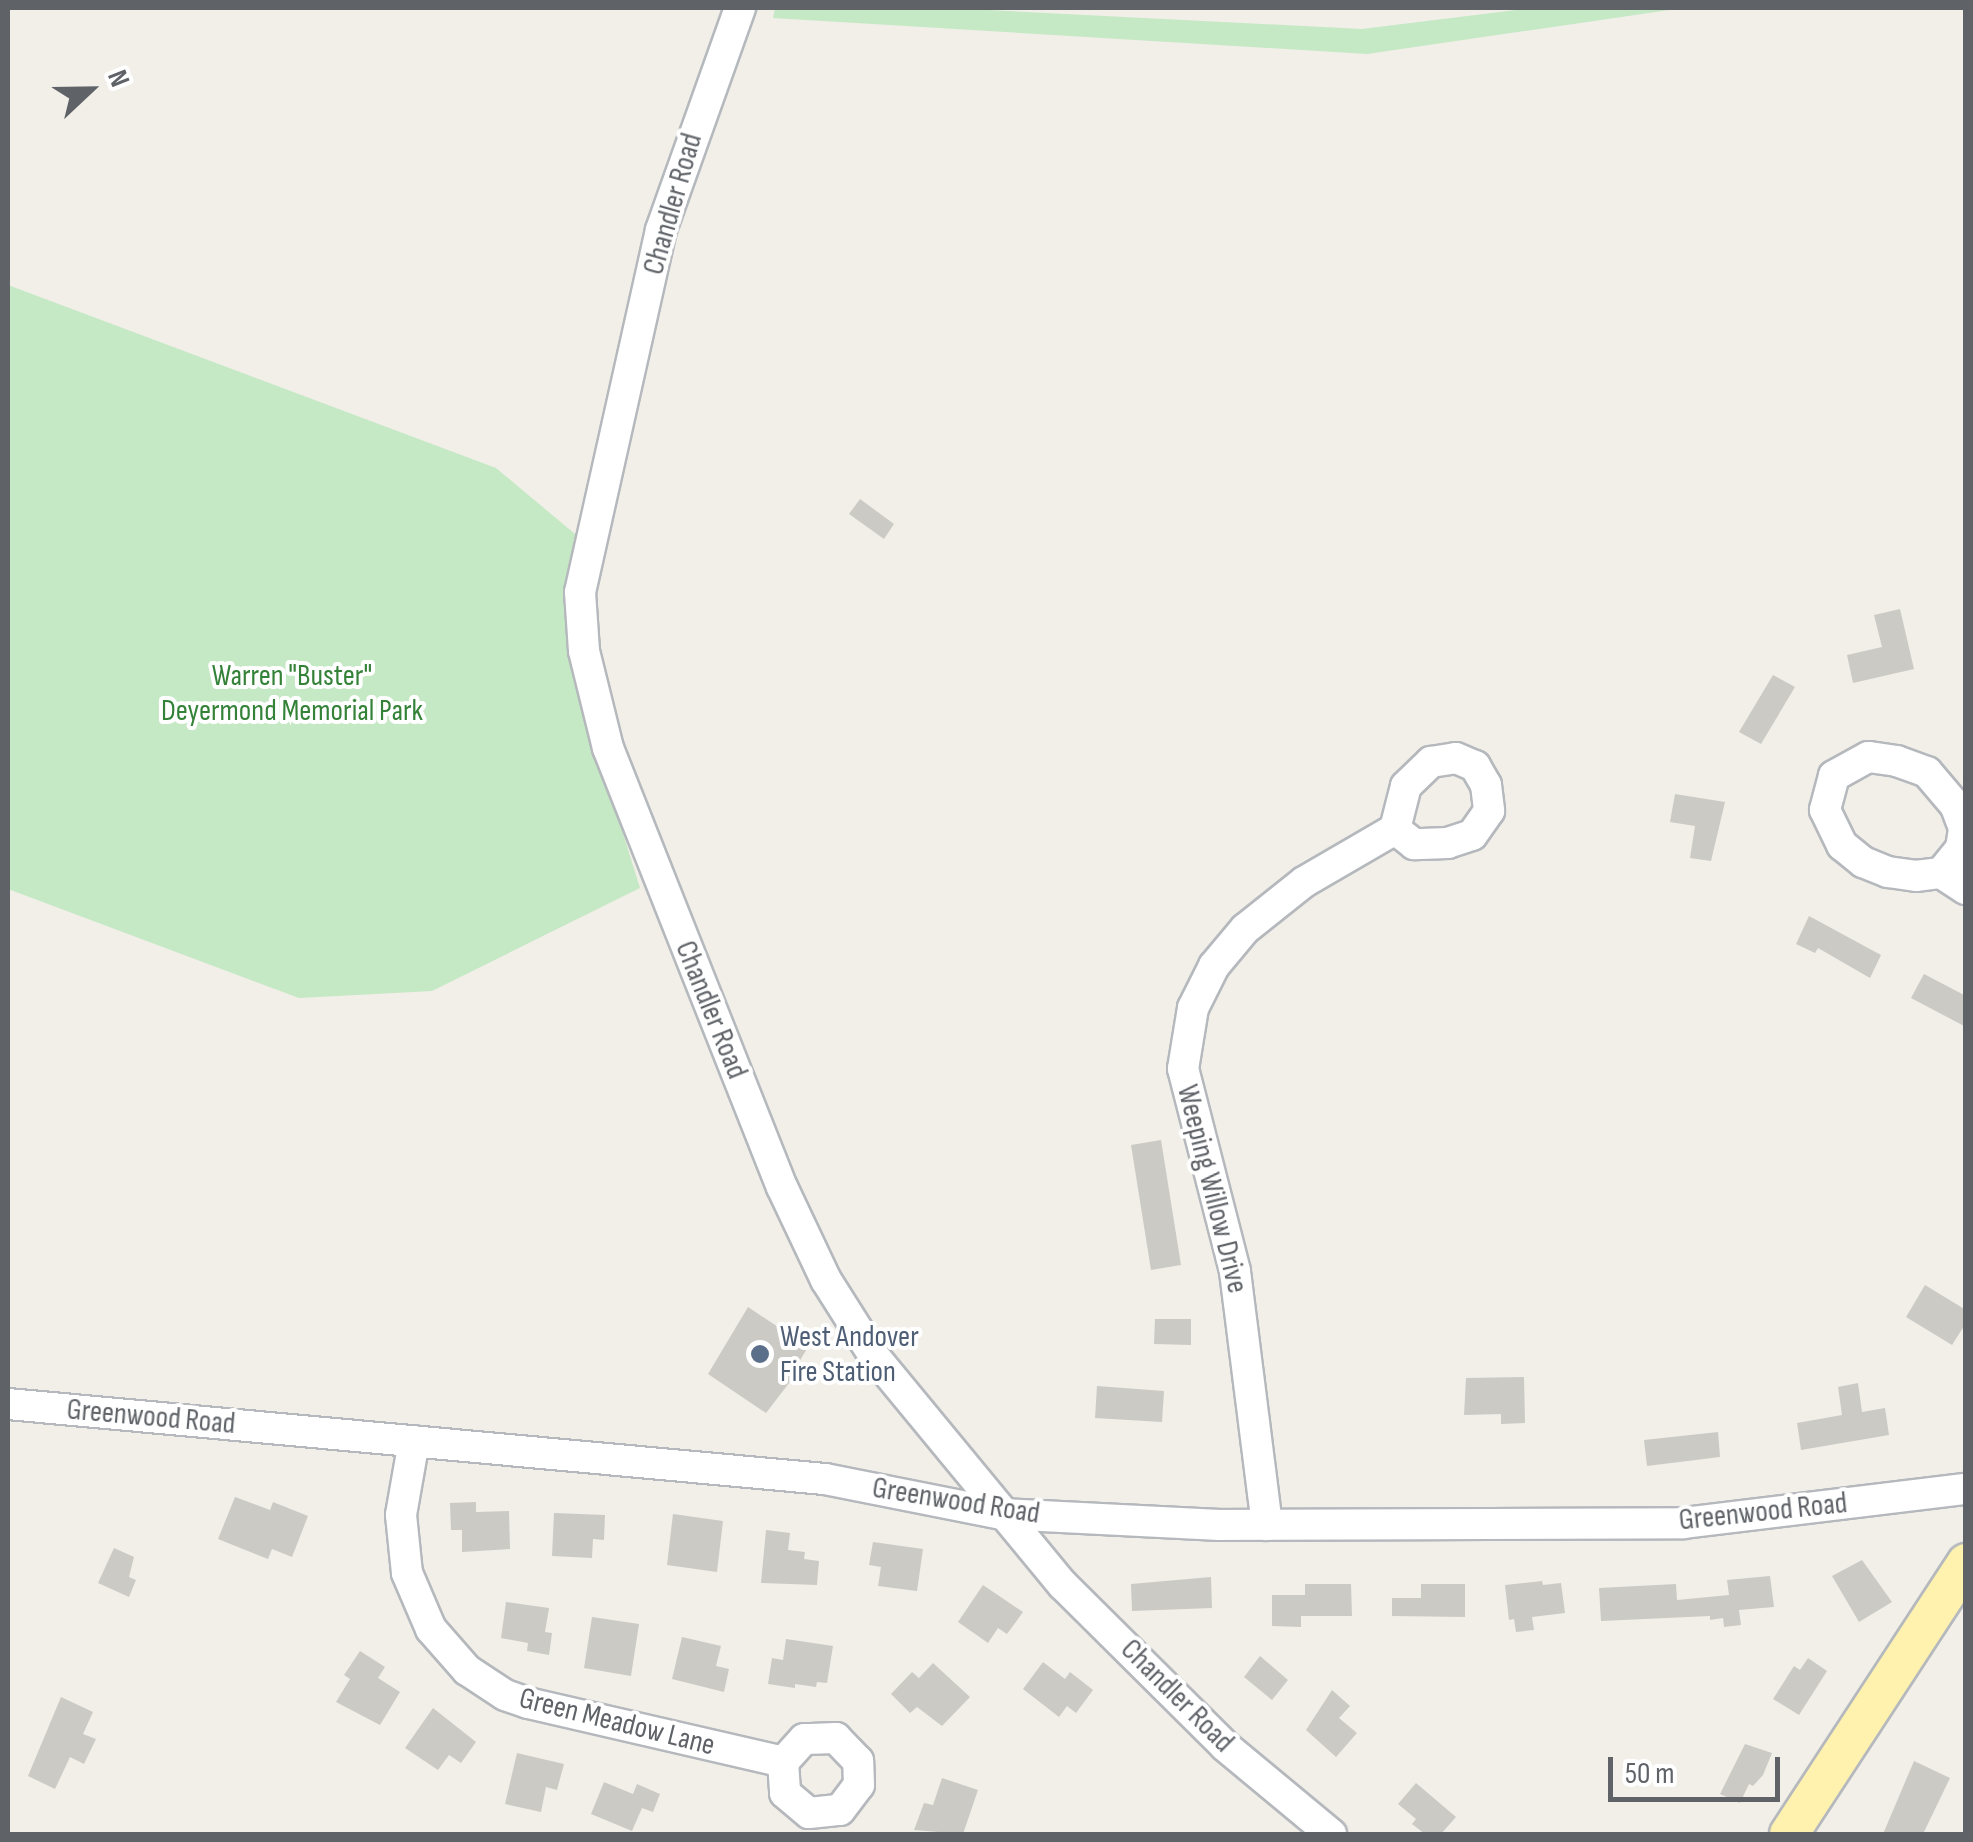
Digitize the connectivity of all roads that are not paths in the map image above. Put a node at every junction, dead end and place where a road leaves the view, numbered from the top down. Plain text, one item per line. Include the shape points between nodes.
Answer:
1 (740, 8) edge
2 (1395, 829) dead end
3 (1953, 881) edge
4 (8, 1404) edge
5 (414, 1441) junction
6 (1966, 1489) edge
7 (1002, 1514) junction
8 (1268, 1525) junction
9 (1966, 1563) edge
10 (783, 1762) dead end
11 (1331, 1834) edge
12 (1789, 1834) edge

1 - 7 street, Chandler Road via 661,230 580,592 584,651 622,784 826,1280 874,1356
2 - 8 street, Weeping Willow Drive via 1304,882 1246,929 1214,966 1193,1008 1183,1068 1235,1271
3 - 3 street via 1964,828 1956,806 1927,772 1868,757 1834,776 1825,810 1842,845 1888,872
4 - 5 street, Greenwood Road
5 - 7 street, Greenwood Road via 825,1479
5 - 10 street, Green Meadow Lane via 401,1515 406,1573 431,1628 468,1670 528,1703
6 - 8 street, Greenwood Road via 1684,1522
7 - 8 street, Greenwood Road
7 - 11 street, Chandler Road via 1063,1585 1225,1746
9 - 12 main road

